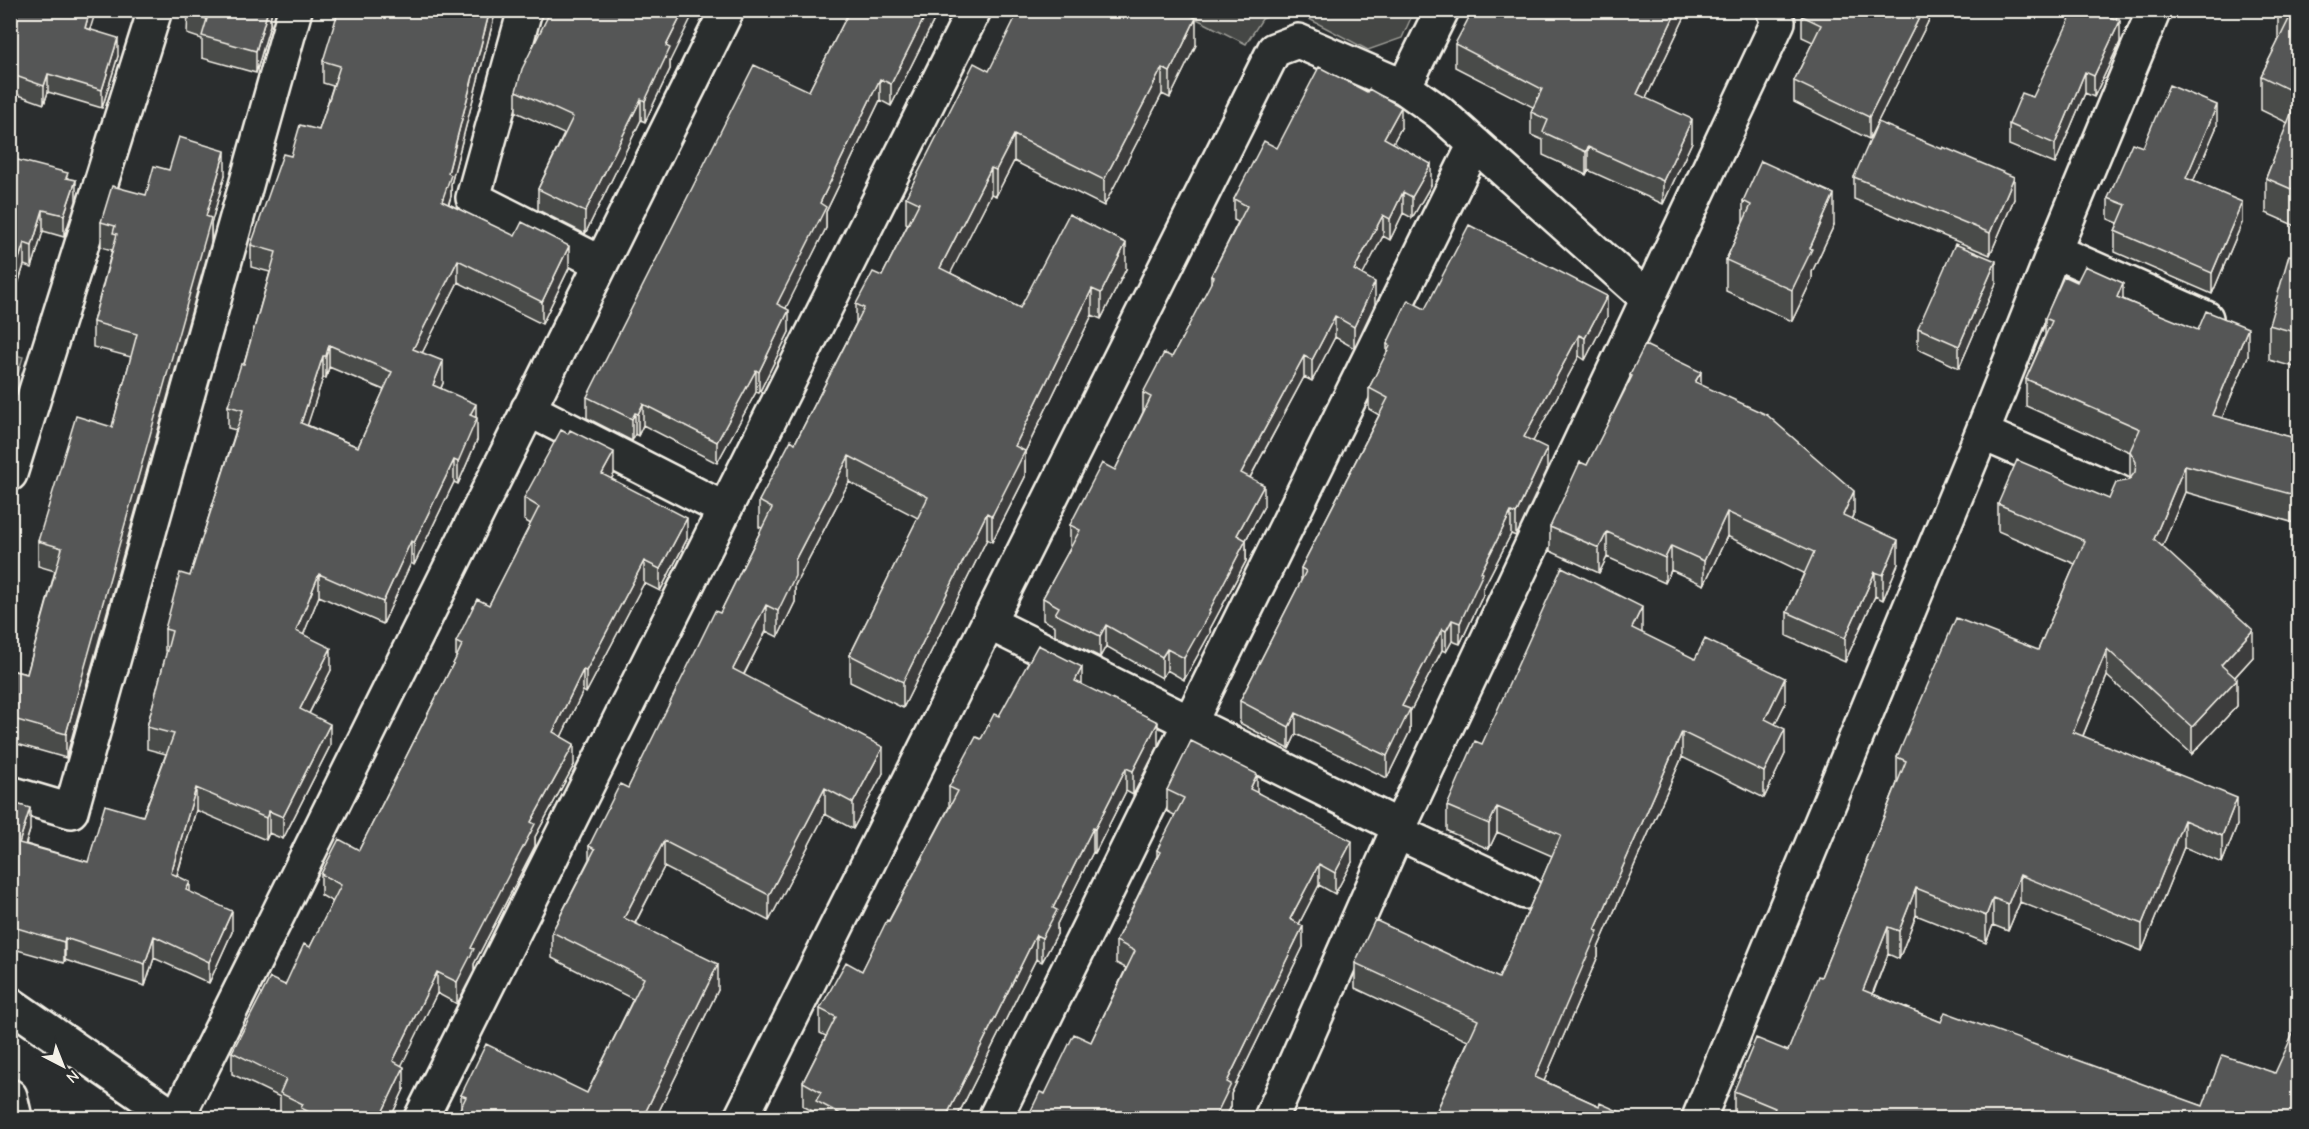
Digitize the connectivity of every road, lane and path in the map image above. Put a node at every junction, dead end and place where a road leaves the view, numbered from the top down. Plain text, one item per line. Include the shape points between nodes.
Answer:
1 (155, 10) edge
2 (295, 10) edge
3 (525, 10) edge
4 (727, 10) edge
5 (974, 10) edge
6 (1442, 10) edge
7 (1773, 10) edge
8 (2154, 10) edge
9 (1404, 87) junction
10 (1475, 144) junction
11 (2054, 251) junction
12 (601, 263) junction
13 (1647, 298) junction
14 (2206, 318) edge
15 (528, 409) junction
16 (1982, 433) junction
17 (10, 474) edge
18 (2118, 492) edge
19 (724, 509) junction
20 (989, 623) junction
21 (1189, 723) junction
22 (10, 793) edge
23 (1398, 830) junction
24 (1525, 892) dead end
25 (10, 1004) edge
26 (10, 1096) edge
27 (15, 1119) edge
28 (176, 1119) edge
29 (421, 1119) edge
30 (741, 1119) edge
31 (995, 1119) edge
32 (1271, 1119) edge
33 (1699, 1119) edge

1 - 17 street
2 - 22 street via 71,811
3 - 12 street via 473,198
4 - 12 street
5 - 19 street
6 - 9 street
7 - 13 street via 1778,22
8 - 11 street
9 - 10 street
9 - 20 street via 1298,41 1274,50
10 - 13 street
10 - 21 street
11 - 14 street
11 - 16 street
12 - 15 street
13 - 23 street
15 - 19 street
15 - 28 street
16 - 18 street
16 - 33 street
19 - 29 street
20 - 21 street
20 - 30 street
21 - 23 street
21 - 31 street
23 - 24 street
23 - 32 street
25 - 28 street
26 - 27 street

